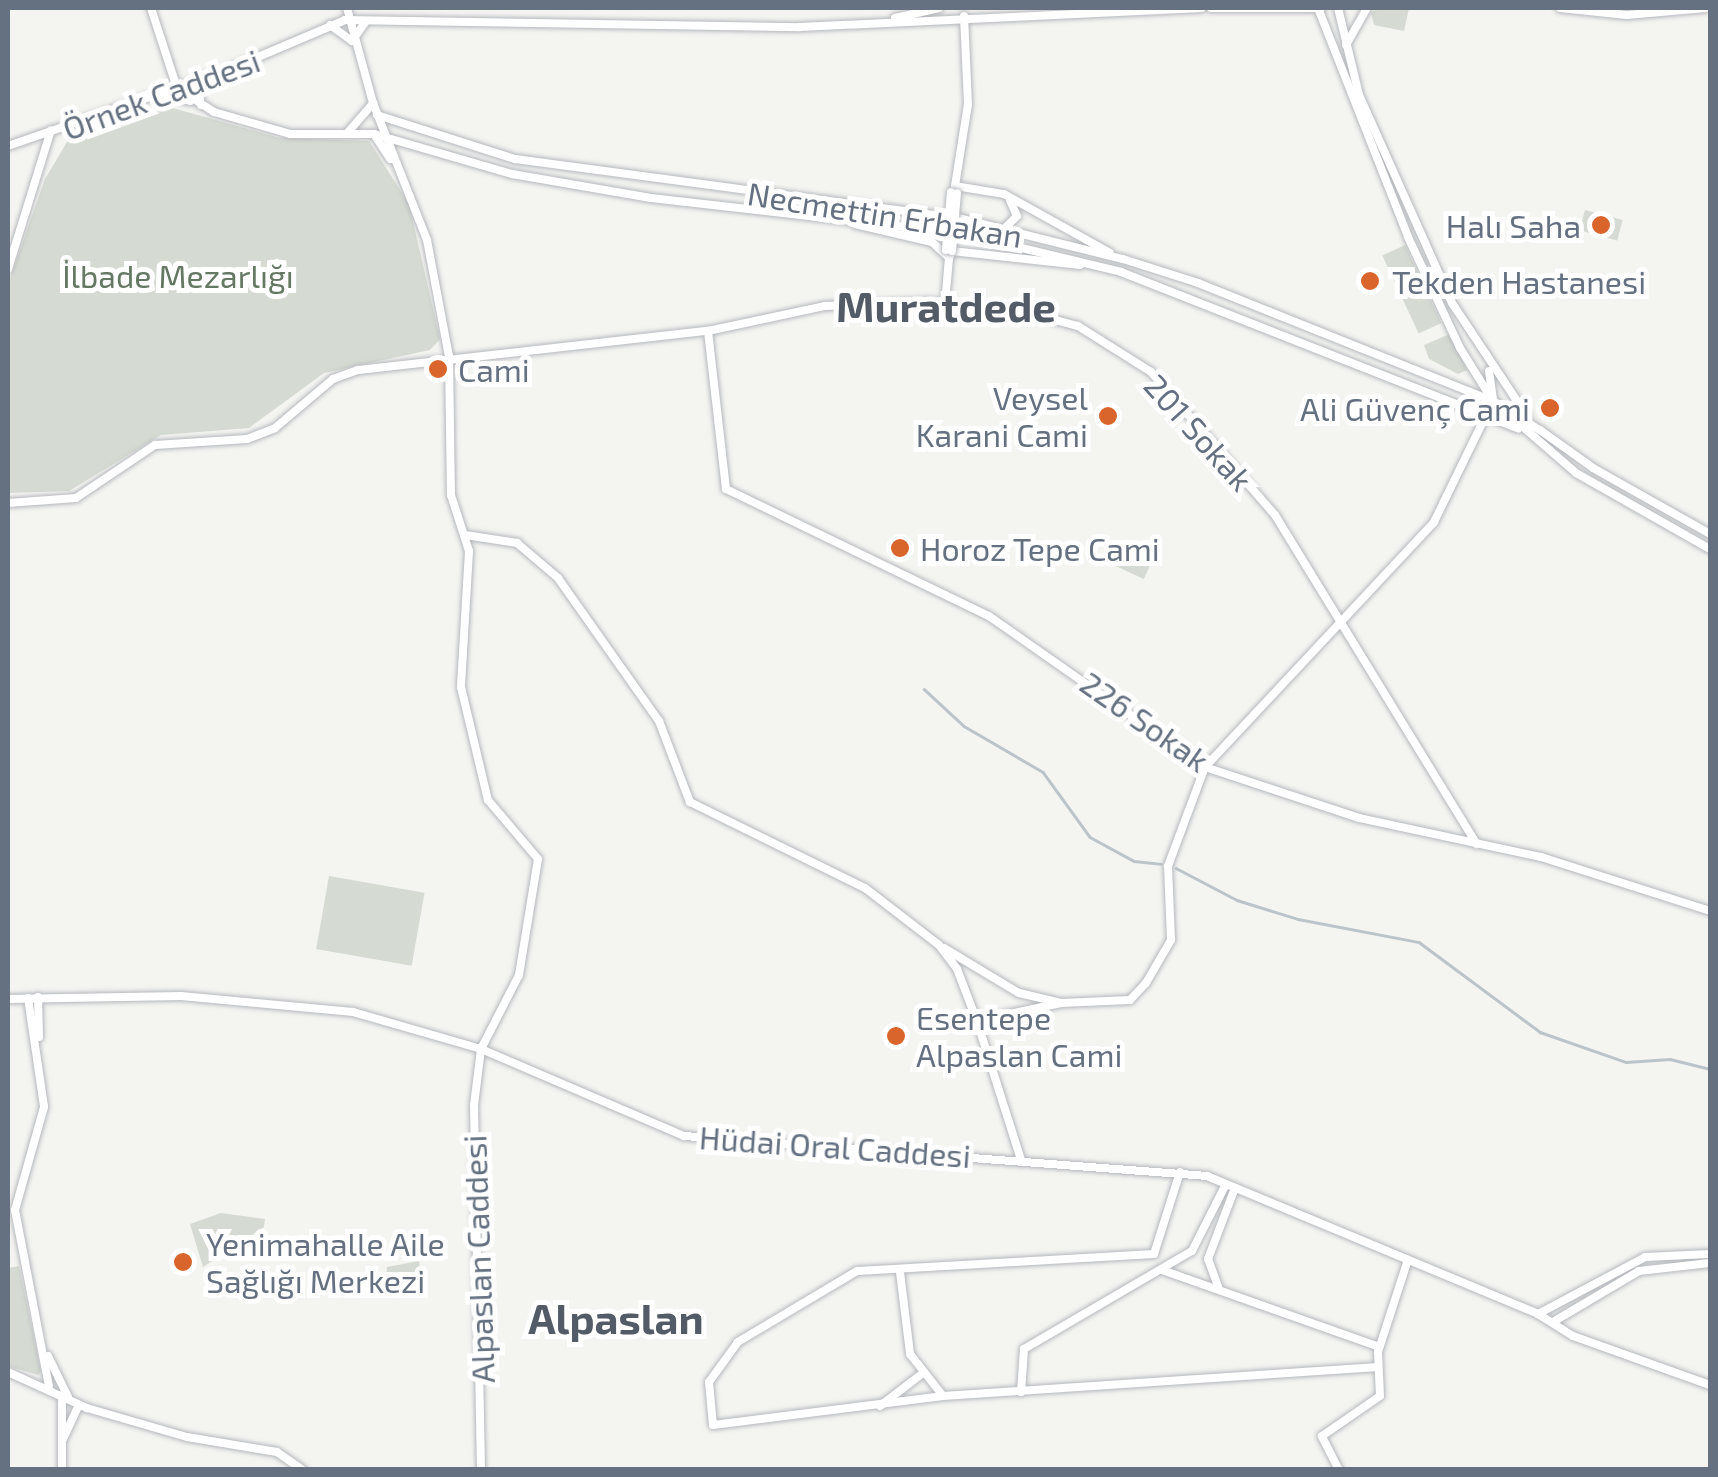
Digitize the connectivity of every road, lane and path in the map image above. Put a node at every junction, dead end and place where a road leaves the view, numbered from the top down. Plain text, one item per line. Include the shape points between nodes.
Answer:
1 (151, 8) edge
2 (346, 8) edge
3 (939, 8) edge
4 (1202, 8) edge
5 (1211, 8) edge
6 (1319, 8) edge
7 (1338, 8) edge
8 (1367, 8) edge
9 (1560, 8) edge
10 (1706, 8) edge
11 (1070, 9) edge
12 (1103, 9) edge
13 (915, 14) edge
14 (962, 16) junction
15 (345, 20) junction
16 (366, 21) junction
17 (330, 26) junction
18 (352, 41) junction
19 (1345, 49) junction
20 (207, 78) junction
21 (177, 88) junction
22 (160, 94) junction
23 (373, 103) junction
24 (202, 106) junction
25 (378, 115) junction
26 (50, 130) junction
27 (345, 133) junction
28 (374, 134) junction
29 (385, 136) junction
30 (407, 144) junction
31 (8, 146) edge
32 (394, 156) junction
33 (401, 175) junction
34 (954, 190) junction
35 (1004, 194) junction
36 (832, 218) junction
37 (1006, 228) junction
38 (949, 253) junction
39 (1123, 260) junction
40 (1100, 267) junction
41 (8, 269) edge
42 (945, 302) junction
43 (708, 331) junction
44 (1482, 355) junction
45 (450, 356) junction
46 (1473, 370) junction
47 (1456, 386) junction
48 (1493, 400) junction
49 (1486, 413) junction
50 (1518, 428) junction
51 (1542, 431) junction
52 (8, 503) edge
53 (1710, 534) edge
54 (465, 535) junction
55 (1710, 549) edge
56 (1340, 624) junction
57 (1205, 767) junction
58 (1477, 844) junction
59 (1710, 912) edge
60 (938, 945) junction
61 (33, 998) junction
62 (8, 999) edge
63 (1060, 1003) junction
64 (977, 1022) junction
65 (481, 1049) junction
66 (1021, 1160) junction
67 (1180, 1172) junction
68 (1230, 1186) junction
69 (1154, 1254) junction
70 (1710, 1254) edge
71 (1184, 1257) junction
72 (1407, 1263) junction
73 (1710, 1263) edge
74 (1207, 1268) junction
75 (1160, 1270) junction
76 (900, 1272) junction
77 (1186, 1278) junction
78 (1202, 1285) junction
79 (1222, 1293) junction
80 (1549, 1306) junction
81 (1538, 1314) junction
82 (1555, 1320) junction
83 (44, 1347) junction
84 (1379, 1347) junction
85 (1378, 1367) junction
86 (8, 1372) edge
87 (923, 1373) junction
88 (1710, 1384) edge
89 (48, 1386) junction
90 (1021, 1392) junction
91 (943, 1396) junction
92 (66, 1397) junction
93 (79, 1404) junction
94 (880, 1406) junction
95 (61, 1443) junction
96 (62, 1470) edge
97 (303, 1470) edge
98 (481, 1470) edge
99 (1338, 1470) edge

1 - 21 street
2 - 15 street
3 - 13 street
3 - 14 street
4 - 12 street
5 - 6 street
6 - 46 street via 1389,192
7 - 19 street
8 - 19 street
9 - 10 street via 1626,15
11 - 12 street
11 - 14 street
13 - 14 street
13 - 16 street via 697,28
14 - 34 street via 968,104
15 - 16 street
15 - 17 street, Örnek Caddesi
15 - 18 street
16 - 18 street
17 - 18 street
17 - 20 street, Örnek Caddesi
18 - 23 street
19 - 44 street via 1383,149
20 - 21 street, Örnek Caddesi
20 - 24 street via 198,88
21 - 22 street, Örnek Caddesi
21 - 24 street
22 - 24 street, Necmettin Erbakan
22 - 26 street, Örnek Caddesi
23 - 25 street
23 - 27 street via 366,118
24 - 27 street, Necmettin Erbakan via 290,134
25 - 29 street
25 - 37 street, Necmettin Erbakan via 516,159
26 - 31 street
26 - 41 street, Örnek Caddesi
27 - 28 street, Necmettin Erbakan
28 - 29 street, Necmettin Erbakan
28 - 33 street
29 - 30 street, Necmettin Erbakan
29 - 32 street
30 - 32 street
30 - 36 street, Necmettin Erbakan via 512,174
32 - 33 street
33 - 45 street via 427,240
34 - 35 street
34 - 38 street, bridge
35 - 37 street via 1017,216
35 - 39 street
36 - 38 street
36 - 40 street, Necmettin Erbakan via 971,235
37 - 39 street, Necmettin Erbakan
38 - 40 street
38 - 42 street
39 - 47 street, Necmettin Erbakan via 1198,282
40 - 49 street, Necmettin Erbakan via 1199,298
42 - 43 street, 201 Sokak via 825,306
42 - 56 street, 201 Sokak via 1078,326 1151,372 1275,516
43 - 45 street, 201 Sokak
43 - 57 street, 226 Sokak via 726,488 989,616
44 - 48 street
44 - 51 street
45 - 52 street, 201 Sokak via 333,378 275,428 247,438 155,445 76,498
45 - 54 street via 451,496
46 - 47 street
46 - 48 street
47 - 48 street, Necmettin Erbakan
48 - 49 street
48 - 50 street
48 - 51 street
49 - 50 street, Necmettin Erbakan
49 - 56 street via 1448,504
50 - 55 street via 1589,482
51 - 53 street via 1608,478
54 - 60 street via 517,544 551,570 660,721 690,802 722,813 771,847 843,876
54 - 65 street via 461,687 488,800 538,859 520,975
56 - 57 street
56 - 58 street, 201 Sokak
57 - 58 street, 226 Sokak via 1359,818
57 - 63 street via 1168,866 1171,940 1146,983 1130,1000
58 - 59 street, 226 Sokak
60 - 63 street via 1020,992
60 - 64 street via 956,969
61 - 62 street, Hüdai Oral Caddesi
61 - 65 street, Hüdai Oral Caddesi via 180,996 286,1004 380,1018
61 - 83 street via 44,1107 15,1202
63 - 64 street
64 - 66 street
65 - 66 street, Hüdai Oral Caddesi via 684,1136
65 - 98 street, Alpaslan Caddesi via 473,1118
66 - 67 street, Hüdai Oral Caddesi
67 - 68 street, Hüdai Oral Caddesi
67 - 69 street
68 - 71 street via 1202,1241
68 - 72 street, Hüdai Oral Caddesi
68 - 74 street
69 - 71 street
69 - 75 street
69 - 76 street
70 - 80 street via 1646,1257
71 - 74 street
71 - 75 street
71 - 77 street
72 - 81 street, Hüdai Oral Caddesi
72 - 84 street
73 - 82 street via 1655,1265
74 - 78 street
74 - 79 street
75 - 77 street
75 - 90 street via 1024,1349
76 - 87 street via 910,1354
76 - 94 street via 857,1271 754,1331 716,1368 707,1396 712,1424
77 - 78 street
78 - 79 street
79 - 84 street
80 - 81 street
80 - 82 street
81 - 82 street, Hüdai Oral Caddesi via 1544,1323
82 - 88 street, Hüdai Oral Caddesi via 1572,1336
83 - 89 street
83 - 92 street
84 - 85 street
85 - 90 street
85 - 99 street via 1379,1398 1322,1436
86 - 89 street
87 - 91 street
87 - 94 street
89 - 92 street
90 - 91 street
91 - 94 street
92 - 93 street
92 - 95 street
93 - 95 street
93 - 97 street via 187,1438 277,1452
95 - 96 street

